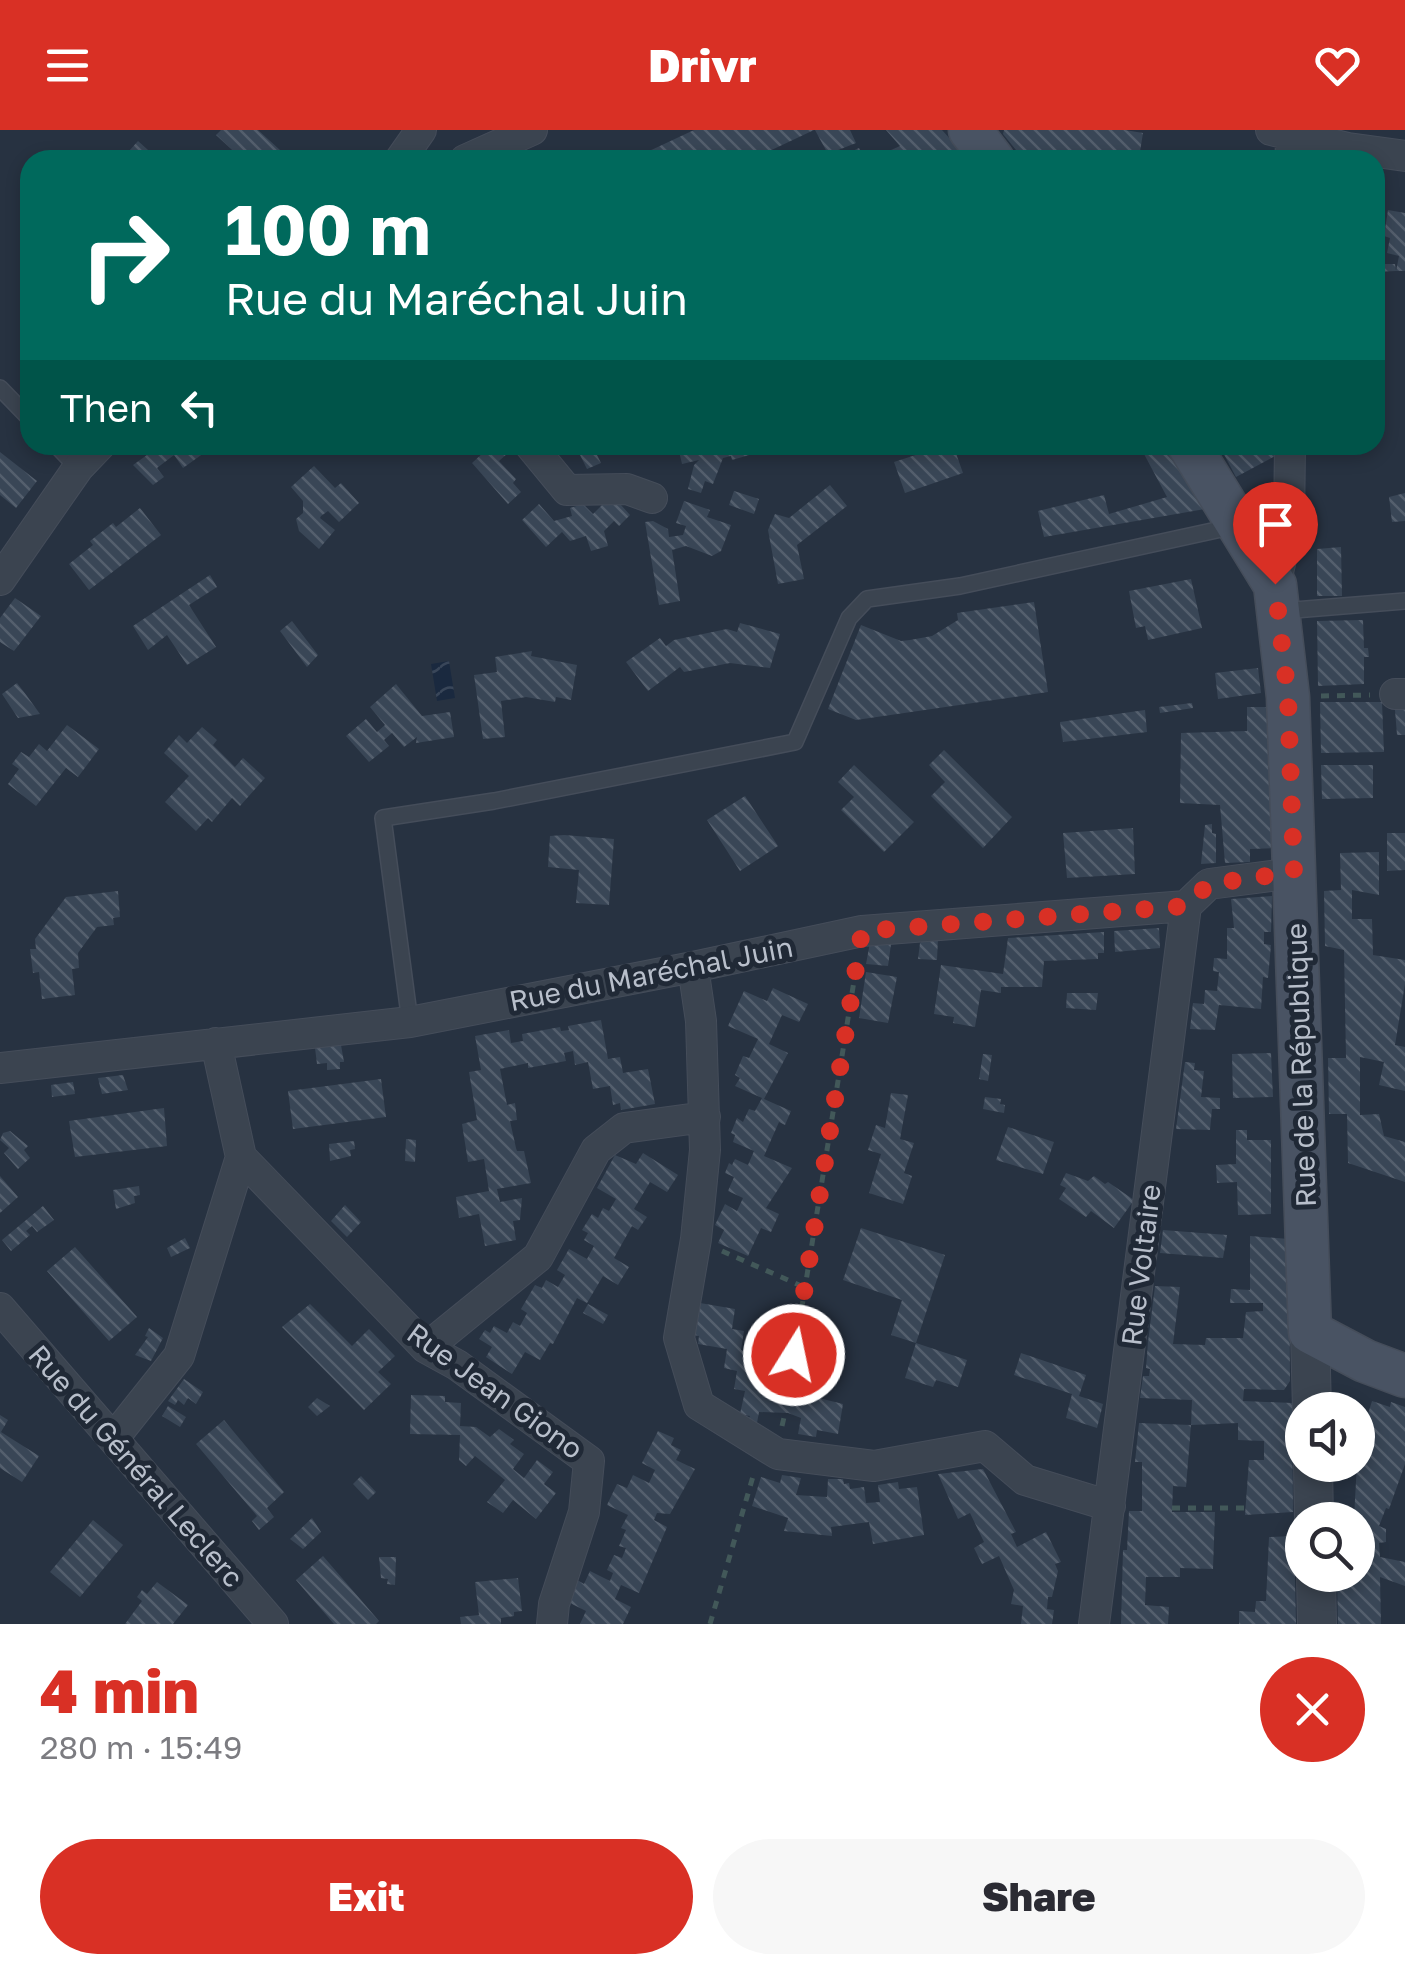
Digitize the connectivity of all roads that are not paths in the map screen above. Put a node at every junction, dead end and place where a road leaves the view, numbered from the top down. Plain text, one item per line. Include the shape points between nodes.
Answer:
1 (532, 130) edge
2 (970, 130) edge
3 (1286, 138) edge
4 (487, 150) edge
5 (986, 150) edge
6 (1362, 150) edge
7 (0, 388) edge
8 (20, 408) edge
9 (66, 455) edge
10 (90, 455) edge
11 (538, 455) edge
12 (1196, 455) edge
13 (1290, 455) edge
14 (78, 468) junction
15 (652, 498) dead end
16 (1237, 526) junction
17 (3, 569) edge
18 (1276, 598) junction
19 (1405, 602) edge
20 (1294, 872) junction
21 (1186, 906) junction
22 (693, 968) junction
23 (410, 1022) junction
24 (216, 1043) junction
25 (0, 1068) edge
26 (705, 1117) junction
27 (242, 1156) junction
28 (0, 1308) edge
29 (1310, 1332) junction
30 (426, 1348) junction
31 (1405, 1376) edge
32 (1312, 1392) edge
33 (113, 1439) junction
34 (1110, 1506) junction
35 (1316, 1592) edge
36 (270, 1623) edge
37 (552, 1624) edge
38 (1094, 1624) edge
39 (1316, 1624) edge

1 - 4 street
2 - 5 main road
3 - 6 street
7 - 8 lane
9 - 14 lane
10 - 14 street
11 - 15 street via 568,490 628,489
12 - 16 main road, Rue de la République
13 - 18 street via 1290,525
14 - 17 street
16 - 18 main road, Rue de la République
16 - 23 lane via 960,586 867,599 850,618 795,742 383,818
18 - 19 lane
18 - 20 main road, Rue de la République via 1288,697
20 - 21 street, Rue du Maréchal Juin via 1209,884
20 - 29 main road, Rue de la République
21 - 22 street, Rue du Maréchal Juin via 862,931
21 - 34 street, Rue Voltaire
22 - 23 street, Rue du Maréchal Juin
22 - 26 street
23 - 24 street, Rue du Maréchal Juin
24 - 25 street, Rue du Maréchal Juin
24 - 27 street
26 - 30 street via 624,1128 596,1150 538,1257
26 - 34 street via 696,1239 679,1338 699,1405 778,1454 874,1466 985,1446 1025,1480
27 - 30 street, Rue Jean Giono
27 - 33 street via 179,1356
28 - 33 street, Rue du Général Leclerc
29 - 31 main road
29 - 32 street, Rue de la République
30 - 37 street, Rue Jean Giono via 590,1461 584,1512
33 - 36 street, Rue du Général Leclerc
34 - 38 street, Rue Voltaire
35 - 39 street

